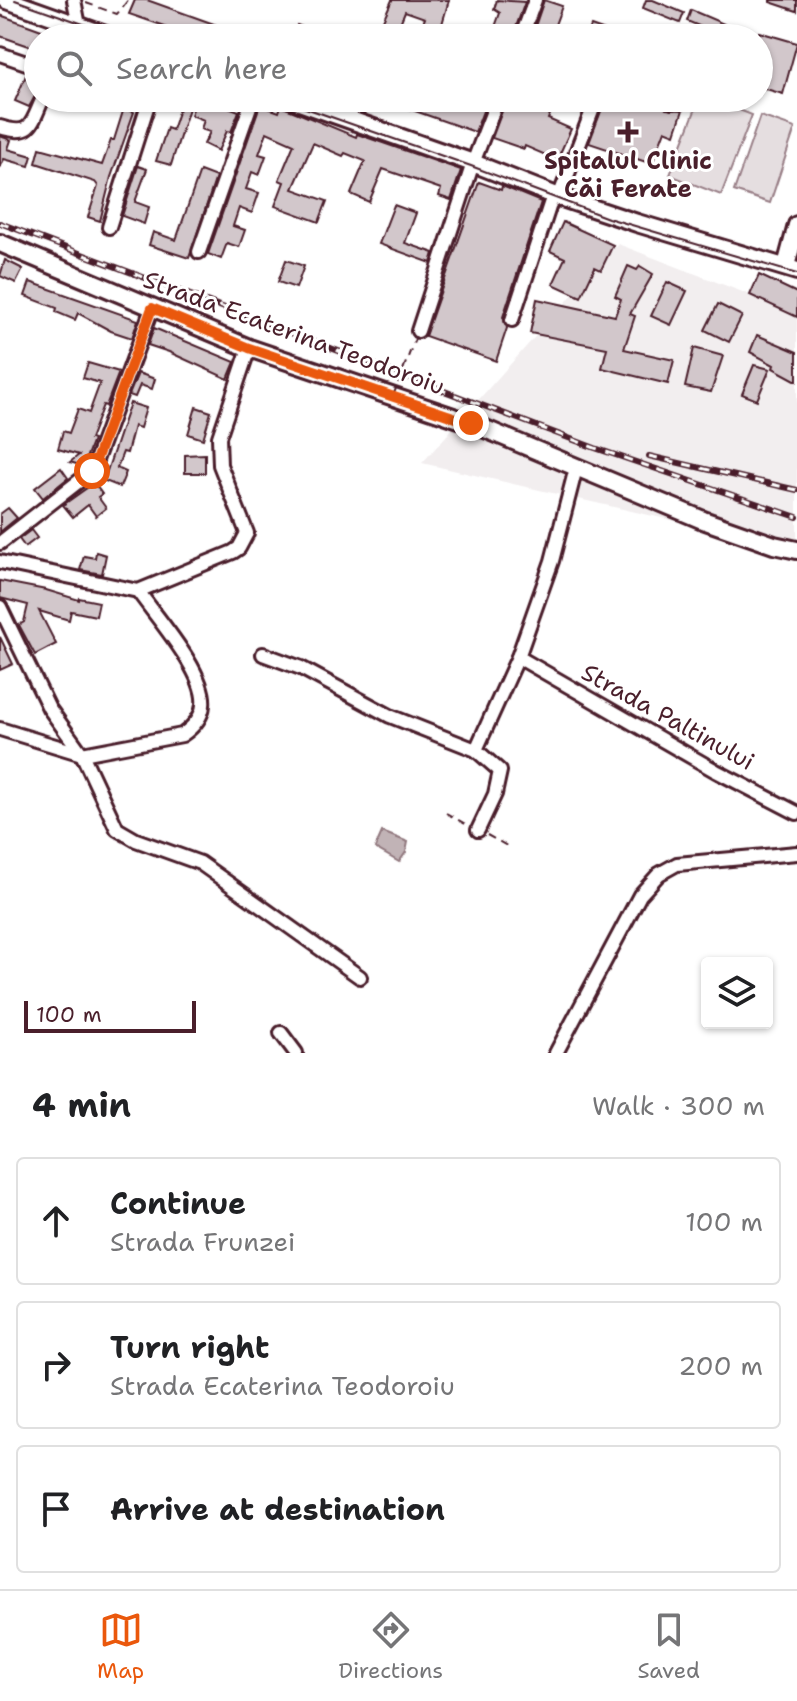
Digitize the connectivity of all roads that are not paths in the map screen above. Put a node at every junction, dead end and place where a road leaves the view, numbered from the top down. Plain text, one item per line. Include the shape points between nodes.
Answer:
1 (7, 0) edge
2 (76, 0) edge
3 (535, 0) edge
4 (59, 24) edge
5 (76, 24) edge
6 (526, 24) edge
7 (0, 54) edge
8 (24, 62) edge
9 (36, 112) edge
10 (146, 112) edge
11 (248, 112) edge
12 (328, 112) edge
13 (493, 112) edge
14 (591, 112) edge
15 (0, 127) edge
16 (473, 163) junction
17 (556, 196) junction
18 (797, 225) edge
19 (109, 227) dead end
20 (0, 243) edge
21 (199, 252) dead end
22 (792, 268) edge
23 (152, 308) junction
24 (512, 320) dead end
25 (418, 331) road end
26 (249, 348) junction
27 (576, 468) junction
28 (0, 543) edge
29 (797, 550) edge
30 (0, 562) edge
31 (138, 591) junction
32 (0, 607) edge
33 (263, 654) dead end
34 (518, 657) junction
35 (0, 729) edge
36 (476, 750) junction
37 (82, 754) junction
38 (797, 813) edge
39 (478, 830) dead end
40 (797, 853) edge
41 (360, 977) dead end
42 (281, 1033) dead end
43 (296, 1053) edge
44 (556, 1053) edge

1 - 4 main road
2 - 5 street
3 - 6 street
7 - 8 street
9 - 15 street via 24,131
10 - 19 street
11 - 21 street
12 - 16 main road
13 - 16 street
14 - 17 street
16 - 17 main road
16 - 25 street
17 - 22 main road
17 - 24 street
18 - 22 main road
20 - 23 main road, Strada Ecaterina Teodoroiu
23 - 26 main road, Strada Ecaterina Teodoroiu
23 - 28 street via 92,471
26 - 27 main road, Strada Ecaterina Teodoroiu via 471,423
26 - 31 street via 219,437 220,465 247,533 233,552
27 - 29 main road, Strada Ecaterina Teodoroiu via 703,520
27 - 34 street via 552,561
30 - 31 street
31 - 37 street via 196,674 203,705 192,729 182,735
32 - 37 street via 49,708
33 - 36 street via 301,668 390,716
34 - 36 street
34 - 38 street, Strada Paltinului
35 - 37 street
36 - 39 street via 500,771
37 - 41 street via 117,829 200,863
40 - 44 street via 677,864 659,874 640,895
42 - 43 street

